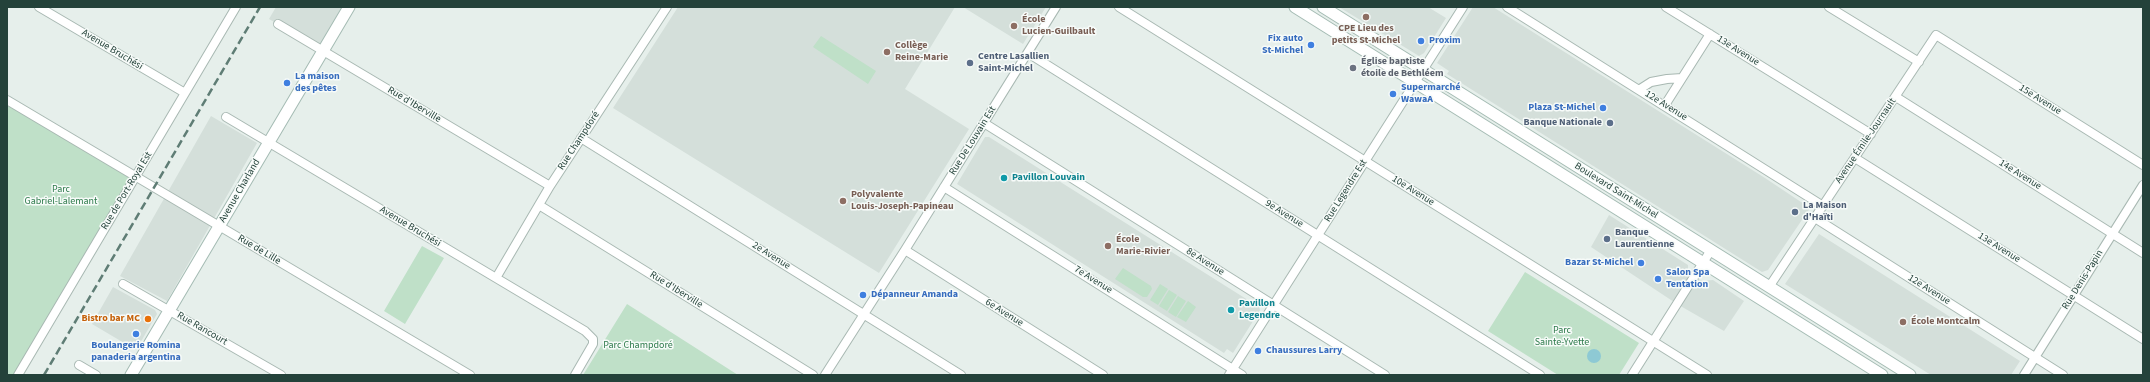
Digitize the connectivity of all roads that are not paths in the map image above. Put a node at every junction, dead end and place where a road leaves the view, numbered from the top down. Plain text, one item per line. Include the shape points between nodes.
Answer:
1 (39, 7) edge
2 (236, 7) edge
3 (349, 7) edge
4 (667, 7) edge
5 (1056, 7) edge
6 (1119, 7) edge
7 (1295, 7) edge
8 (1323, 7) edge
9 (1463, 7) edge
10 (1507, 7) edge
11 (1666, 7) edge
12 (1829, 7) edge
13 (278, 24) dead end
14 (1710, 34) junction
15 (1936, 35) joint
16 (324, 51) junction
17 (1028, 53) junction
18 (1919, 62) junction
19 (1423, 70) junction
20 (1682, 78) junction
21 (1415, 82) junction
22 (1640, 89) junction
23 (185, 93) junction
24 (1896, 97) junction
25 (7, 100) edge
26 (1665, 105) junction
27 (226, 117) dead end
28 (984, 123) junction
29 (1871, 134) junction
30 (581, 138) junction
31 (269, 143) junction
32 (1856, 158) junction
33 (1365, 161) junction
34 (2143, 165) edge
35 (136, 177) junction
36 (2143, 185) edge
37 (550, 186) junction
38 (944, 187) junction
39 (539, 205) junction
40 (1823, 206) junction
41 (1814, 218) junction
42 (220, 226) junction
43 (2112, 233) junction
44 (1318, 235) junction
45 (905, 250) junction
46 (1711, 250) junction
47 (2143, 253) edge
48 (1703, 263) junction
49 (496, 278) junction
50 (124, 284) dead end
51 (1769, 286) junction
52 (2073, 295) junction
53 (1273, 305) junction
54 (170, 310) junction
55 (864, 314) junction
56 (2143, 339) edge
57 (1654, 342) junction
58 (2035, 358) junction
59 (79, 365) dead end
60 (1231, 372) edge
61 (18, 375) edge
62 (96, 375) edge
63 (131, 375) edge
64 (281, 375) edge
65 (470, 375) edge
66 (575, 375) edge
67 (813, 375) edge
68 (825, 375) edge
69 (962, 375) edge
70 (1103, 375) edge
71 (1242, 375) edge
72 (1385, 375) edge
73 (1540, 375) edge
74 (1632, 375) edge
75 (1707, 375) edge
76 (1882, 375) edge
77 (1910, 375) edge
78 (2024, 375) edge
79 (2063, 375) edge

1 - 23 street, Avenue Bruchési
2 - 23 street, Rue de Port-Royal Est
3 - 16 main road, Avenue Charland
4 - 30 street, Rue Champdoré
5 - 17 street, Rue De Louvain Est
6 - 33 street, 10e Avenue
7 - 21 main road, Boulevard Saint-Michel
8 - 19 main road, Boulevard Saint-Michel
9 - 19 street, Rue Legendre Est
10 - 22 street, 12e Avenue
11 - 14 street, 13e Avenue
12 - 18 street
13 - 16 street, Rue d'Iberville
14 - 20 street
14 - 29 street, 13e Avenue
15 - 18 street, Avenue Émile-Journault
15 - 34 street, 15e Avenue
16 - 31 main road, Avenue Charland
16 - 37 street, Rue d'Iberville
17 - 28 street, Rue De Louvain Est
17 - 44 street, 9e Avenue
18 - 24 street, Avenue Émile-Journault
19 - 21 street, Rue Legendre Est
19 - 46 main road, Boulevard Saint-Michel
20 - 22 street via 1651,82
20 - 26 street
21 - 33 street, Rue Legendre Est
21 - 48 main road, Boulevard Saint-Michel
22 - 26 street, 12e Avenue
23 - 35 street, Rue de Port-Royal Est
24 - 29 street, Avenue Émile-Journault
24 - 43 street, 14e Avenue
25 - 35 street, Rue de Lille
26 - 40 street, 12e Avenue
27 - 31 street, Avenue Bruchési
28 - 38 street, Rue De Louvain Est
28 - 53 street, 8e Avenue
29 - 32 street, Avenue Émile-Journault
30 - 37 street, Rue Champdoré
30 - 55 street, 2e Avenue
31 - 42 main road, Avenue Charland
31 - 49 street, Avenue Bruchési
32 - 40 street, Avenue Émile-Journault
32 - 52 street, 13e Avenue
33 - 44 street, Rue Legendre Est
33 - 57 street, 10e Avenue
35 - 42 street, Rue de Lille
35 - 61 street, Rue de Port-Royal Est
36 - 43 street, Rue Denis-Papin
37 - 39 street, Rue Champdoré
38 - 45 street, Rue De Louvain Est
38 - 60 street, 7e Avenue
39 - 49 street, Rue Champdoré
39 - 67 street, Rue d'Iberville
40 - 41 street, Avenue Émile-Journault
41 - 51 street, Avenue Émile-Journault
41 - 58 street, 12e Avenue
42 - 54 main road, Avenue Charland
42 - 65 street, Rue de Lille
43 - 47 street, 14e Avenue
43 - 52 street, Rue Denis-Papin
44 - 53 street, Rue Legendre Est
44 - 73 street, 9e Avenue
45 - 55 street, Rue De Louvain Est
45 - 70 street, 6e Avenue
46 - 48 street
46 - 51 main road, Boulevard Saint-Michel
48 - 57 street
48 - 76 main road, Boulevard Saint-Michel
49 - 66 street, Avenue Bruchési via 585,330 593,339 591,349
50 - 54 street, Rue Rancourt
51 - 77 main road, Boulevard Saint-Michel
52 - 56 street, 13e Avenue
52 - 58 street, Rue Denis-Papin
53 - 60 street, Rue Legendre Est
53 - 72 street, 8e Avenue
54 - 63 main road, Avenue Charland
54 - 64 street, Rue Rancourt
55 - 68 street, Rue De Louvain Est
55 - 69 street, 2e Avenue
57 - 74 street
57 - 75 street, 10e Avenue
58 - 78 street, Rue Denis-Papin
58 - 79 street, 12e Avenue
59 - 62 street
60 - 71 street, 7e Avenue

